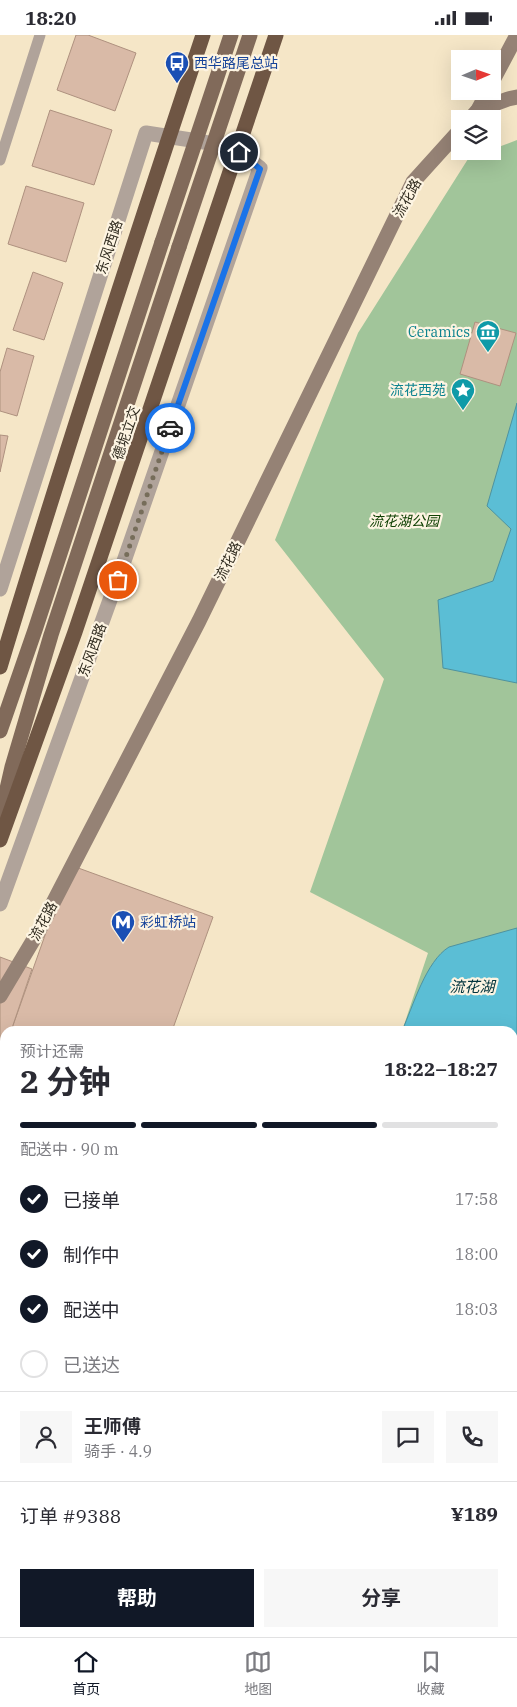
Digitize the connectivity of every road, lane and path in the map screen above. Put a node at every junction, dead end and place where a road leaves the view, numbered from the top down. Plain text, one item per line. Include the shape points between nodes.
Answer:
1 (40, 35) edge
2 (203, 35) edge
3 (231, 35) edge
4 (250, 35) edge
5 (276, 35) edge
6 (517, 35) edge
7 (501, 65) edge
8 (517, 97) edge
9 (483, 110) edge
10 (451, 140) edge
11 (0, 160) edge
12 (0, 589) edge
13 (0, 667) edge
14 (0, 731) edge
15 (0, 819) edge
16 (0, 840) edge
17 (0, 904) edge
18 (0, 996) edge

1 - 11 lane
2 - 13 highway, bridge via 91,373
3 - 14 main road, 德坭立交, bridge
4 - 15 main road, 德坭立交, bridge via 51,635
5 - 16 highway, 德坭立交, bridge via 82,614
6 - 7 main road
8 - 9 main road
10 - 18 main road, 流花路 via 414,182 199,621 37,934
12 - 17 street, 东风西路 via 146,133 224,146 239,152 260,169 123,564

